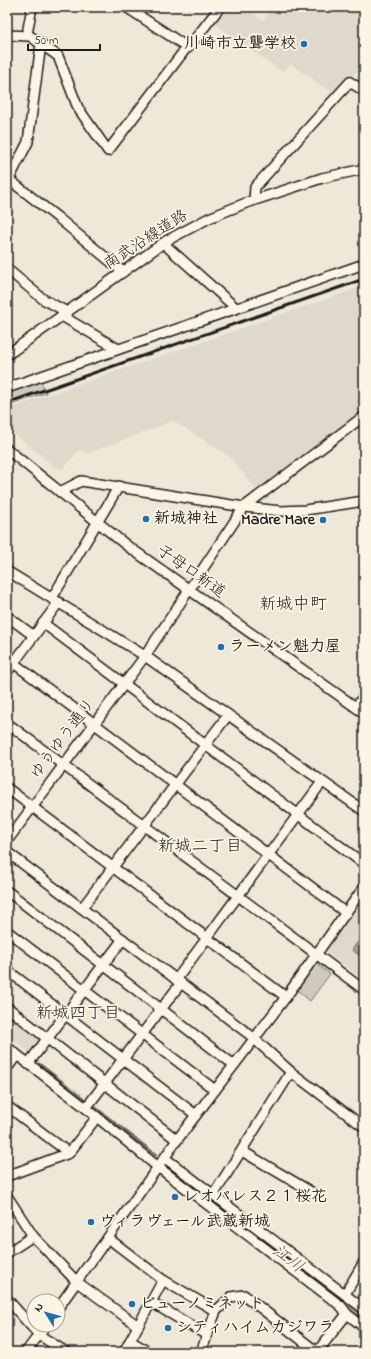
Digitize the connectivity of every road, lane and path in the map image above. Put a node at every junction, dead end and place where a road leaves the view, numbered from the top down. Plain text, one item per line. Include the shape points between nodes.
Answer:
1 (32, 7) edge
2 (126, 7) edge
3 (220, 7) edge
4 (27, 34) junction
5 (7, 35) edge
6 (41, 44) junction
7 (187, 47) junction
8 (364, 90) edge
9 (364, 169) edge
10 (8, 180) edge
11 (254, 200) junction
12 (163, 243) junction
13 (364, 264) edge
14 (7, 269) edge
15 (123, 272) junction
16 (236, 308) junction
17 (64, 314) junction
18 (118, 349) junction
19 (7, 355) edge
20 (7, 388) edge
21 (364, 416) edge
22 (7, 449) edge
23 (119, 486) junction
24 (60, 492) junction
25 (364, 501) edge
26 (244, 507) junction
27 (97, 522) junction
28 (7, 571) edge
29 (190, 590) junction
30 (56, 600) junction
31 (7, 616) edge
32 (43, 623) junction
33 (34, 636) junction
34 (145, 656) junction
35 (10, 661) edge
36 (7, 672) edge
37 (124, 683) junction
38 (364, 696) edge
39 (360, 710) edge
40 (228, 715) junction
41 (7, 723) edge
42 (94, 723) junction
43 (206, 744) junction
44 (63, 764) junction
45 (322, 782) junction
46 (176, 785) junction
47 (7, 788) edge
48 (32, 806) junction
49 (364, 811) edge
50 (298, 814) junction
51 (145, 826) junction
52 (7, 841) edge
53 (7, 852) edge
54 (268, 854) junction
55 (364, 864) edge
56 (113, 868) junction
57 (364, 887) edge
58 (7, 891) edge
59 (238, 896) junction
60 (82, 908) junction
61 (346, 913) junction
62 (7, 931) edge
63 (123, 939) junction
64 (207, 939) junction
65 (316, 954) junction
66 (102, 965) junction
67 (7, 970) edge
68 (179, 981) junction
69 (84, 990) junction
70 (364, 990) edge
71 (286, 997) junction
72 (7, 1007) edge
73 (161, 1008) junction
74 (65, 1015) junction
75 (142, 1034) junction
76 (47, 1039) junction
77 (254, 1039) junction
78 (7, 1047) edge
79 (17, 1055) junction
80 (124, 1058) junction
81 (28, 1064) junction
82 (234, 1065) junction
83 (7, 1068) edge
84 (291, 1072) junction
85 (105, 1083) junction
86 (215, 1090) junction
87 (7, 1106) edge
88 (86, 1108) junction
89 (196, 1115) junction
90 (97, 1117) junction
91 (364, 1127) edge
92 (177, 1140) junction
93 (242, 1151) junction
94 (69, 1153) junction
95 (165, 1158) junction
96 (158, 1168) junction
97 (7, 1176) edge
98 (313, 1193) dead end
99 (214, 1194) junction
100 (7, 1196) edge
101 (33, 1236) junction
102 (108, 1238) junction
103 (7, 1253) edge
104 (364, 1262) edge
105 (163, 1280) junction
106 (77, 1282) junction
107 (347, 1295) junction
108 (66, 1297) edge
109 (7, 1299) edge
110 (151, 1302) junction
111 (364, 1309) edge
112 (344, 1310) junction
113 (216, 1311) junction
114 (138, 1326) junction
115 (364, 1327) edge
116 (39, 1335) junction
117 (207, 1336) junction
118 (130, 1341) junction
119 (26, 1352) edge
120 (66, 1352) edge
121 (124, 1352) edge
122 (149, 1352) edge
123 (201, 1352) edge

1 - 4 street
2 - 7 street
3 - 7 street
4 - 5 street
4 - 6 street
6 - 7 street via 58,56 78,108 108,152
6 - 10 street via 28,142
8 - 11 street via 350,82 255,187
9 - 11 street, 南武沿線道路 via 322,178
10 - 15 street
11 - 12 street, 南武沿線道路 via 209,218
12 - 15 street, 南武沿線道路
12 - 16 street
13 - 16 street
14 - 17 street
15 - 17 street, 南武沿線道路
16 - 18 street
17 - 18 street
17 - 19 street, 南武沿線道路
18 - 20 street
21 - 26 street, ゆうゆう通り
22 - 24 street, 子母口新道
23 - 24 street via 81,480
23 - 26 street
23 - 27 street
24 - 27 street, 子母口新道
25 - 26 street via 305,510 281,511
26 - 29 street, ゆうゆう通り
27 - 29 street, 子母口新道
27 - 30 street
28 - 30 street
29 - 34 street, ゆうゆう通り
29 - 39 street, 子母口新道
30 - 32 street
30 - 34 street
31 - 33 street
32 - 33 street
32 - 37 street
33 - 35 street
34 - 37 street, ゆうゆう通り
34 - 40 street
35 - 36 street
35 - 42 street
37 - 42 street, ゆうゆう通り
37 - 43 street
38 - 39 street
40 - 43 street
40 - 45 street
41 - 44 street
42 - 44 street, ゆうゆう通り
42 - 46 street
43 - 46 street
43 - 50 street
44 - 48 street, ゆうゆう通り
44 - 51 street
45 - 49 street
45 - 50 street
46 - 51 street
46 - 54 street
47 - 48 street
48 - 52 street, ゆうゆう通り
48 - 56 street
50 - 54 street
50 - 55 street
51 - 56 street
51 - 59 street
53 - 60 street
54 - 59 street
54 - 61 street
56 - 60 street
56 - 64 street
57 - 61 street
58 - 66 street
59 - 64 street
59 - 65 street
60 - 63 street
61 - 65 street
62 - 69 street
63 - 66 street
63 - 68 street
64 - 68 street
64 - 71 street
65 - 70 street
65 - 71 street
66 - 69 street
66 - 73 street
67 - 74 street
68 - 73 street
68 - 77 street
69 - 74 street
69 - 75 street
71 - 77 street
72 - 76 street
73 - 75 street
73 - 82 street
74 - 76 street
74 - 80 street
75 - 80 street
75 - 86 street
76 - 81 street
76 - 85 street
77 - 82 street
77 - 84 street
78 - 79 street
79 - 81 street
79 - 83 street
80 - 85 street
80 - 89 street
81 - 88 street
82 - 86 street
84 - 91 street
84 - 93 street
85 - 88 street
85 - 92 street
86 - 89 street
87 - 94 street
88 - 90 street
89 - 92 street
90 - 94 street
90 - 96 street
92 - 95 street
93 - 98 street
93 - 99 street
94 - 97 street
95 - 96 street
95 - 99 street
96 - 102 street
96 - 112 street
99 - 107 street
100 - 101 street
101 - 103 street
101 - 106 street
102 - 105 street
102 - 106 street
104 - 107 street
105 - 110 street
105 - 113 street
106 - 108 street
106 - 114 street
107 - 111 street
107 - 112 street
109 - 116 street
110 - 114 street
110 - 117 street
112 - 113 street via 317,1352 244,1295 231,1297
112 - 115 street
113 - 117 street
114 - 118 street
116 - 119 street
116 - 120 street
117 - 123 street
118 - 121 street
118 - 122 street

